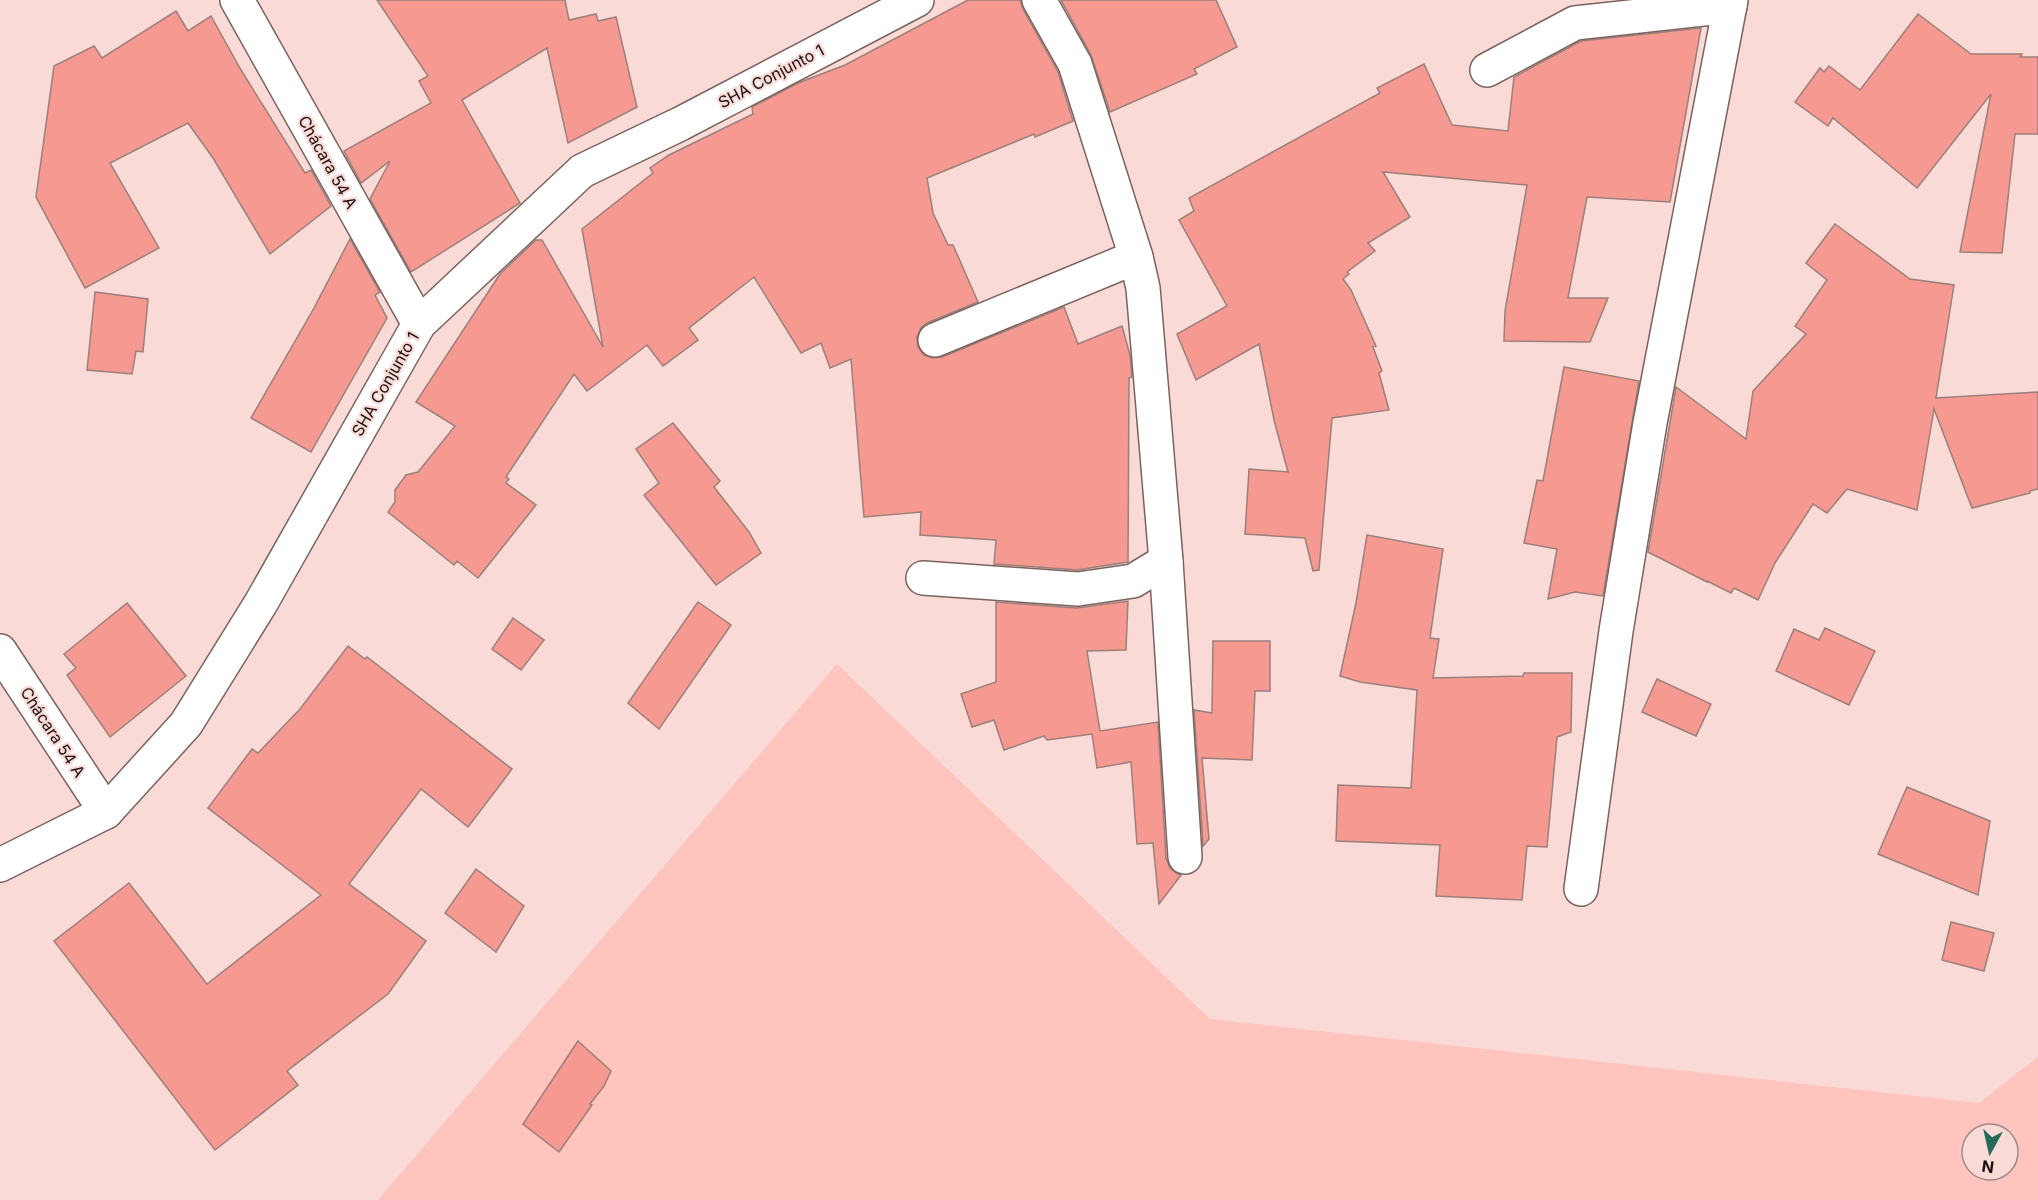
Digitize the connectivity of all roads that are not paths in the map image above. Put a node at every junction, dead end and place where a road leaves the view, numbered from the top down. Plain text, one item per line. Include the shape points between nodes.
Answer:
1 (237, 0) edge
2 (917, 0) edge
3 (1039, 0) edge
4 (1731, 3) edge
5 (1487, 70) dead end
6 (1136, 257) junction
7 (419, 324) junction
8 (935, 340) dead end
9 (1166, 561) junction
10 (923, 578) dead end
11 (0, 651) edge
12 (105, 812) junction
13 (1185, 857) dead end
14 (0, 865) edge
15 (1581, 889) dead end

1 - 7 street, Chácara 54 A
2 - 7 street, SHA Conjunto 1 via 582,171
3 - 6 street via 1075,64
4 - 5 street via 1575,23
4 - 15 street via 1650,423 1616,631
6 - 8 street
6 - 9 street via 1143,288
7 - 12 street, SHA Conjunto 1 via 261,603 186,724
9 - 10 street via 1133,581 1078,589
9 - 13 street
11 - 12 street, Chácara 54 A
12 - 14 street, SHA Conjunto 1

